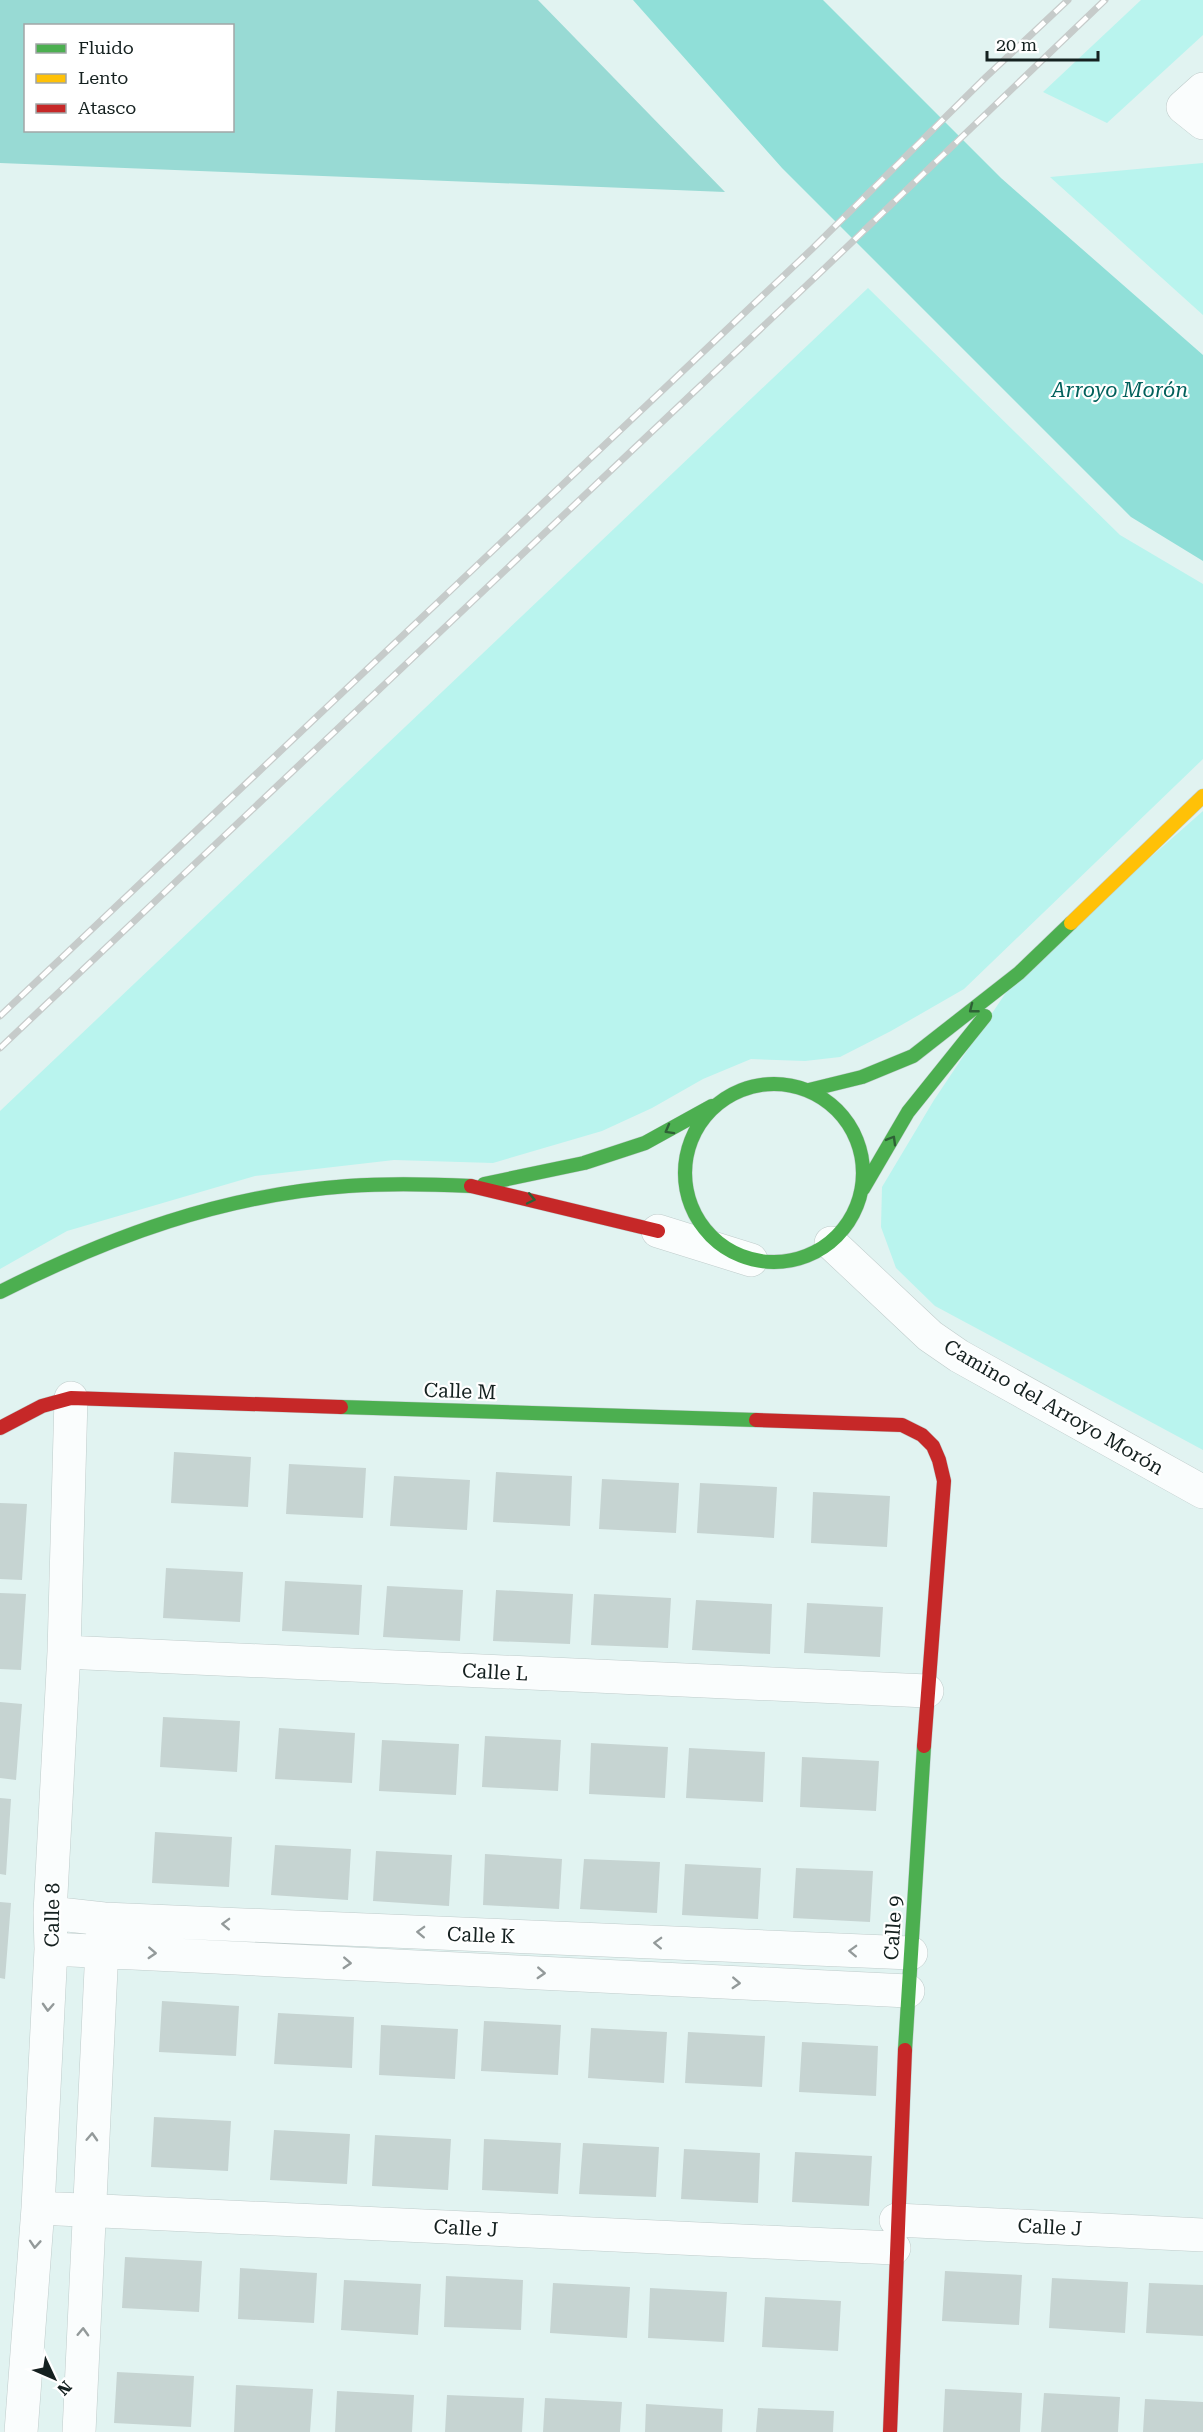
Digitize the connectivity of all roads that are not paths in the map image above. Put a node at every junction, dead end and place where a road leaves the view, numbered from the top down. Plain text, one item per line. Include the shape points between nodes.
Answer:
1 (1203, 796) edge
2 (1019, 973) junction
3 (809, 1089) junction
4 (720, 1102) junction
5 (474, 1186) junction
6 (862, 1191) junction
7 (658, 1231) joint
8 (831, 1243) junction
9 (751, 1260) junction
10 (0, 1292) edge
11 (71, 1398) junction
12 (0, 1428) edge
13 (922, 1434) joint
14 (1203, 1492) edge
15 (64, 1652) junction
16 (927, 1691) junction
17 (50, 1913) junction
18 (104, 1918) junction
19 (51, 1948) junction
20 (100, 1950) junction
21 (911, 1953) junction
22 (908, 1991) junction
23 (38, 2208) junction
24 (89, 2210) junction
25 (895, 2234) junction
26 (1203, 2235) edge
27 (21, 2432) edge
28 (79, 2432) edge
29 (890, 2432) edge

1 - 2 street
2 -> 3 street via 913,1056 862,1077
6 -> 2 street via 908,1112
3 - 4 street via 778,1083 748,1087
3 - 6 street via 835,1106 854,1130 864,1160
4 -> 5 street via 645,1143 584,1163
4 - 9 street via 700,1122 688,1148 684,1176 690,1204 704,1229 724,1248
5 -> 7 street
5 - 10 street via 304,1189 221,1204 84,1250
6 - 8 street via 852,1220
7 - 9 street
8 - 9 street via 807,1257 779,1263
8 - 14 street, Camino del Arroyo Morón via 930,1336 959,1356
11 - 12 street, Calle M via 42,1406
11 - 13 street, Calle M via 902,1425
11 - 15 street, Calle 8
13 - 16 street, Calle 9 via 938,1452 944,1481
15 - 16 street, Calle L
15 - 17 street, Calle 8
16 - 21 street, Calle 9
17 - 18 street, Calle K
17 - 19 street, Calle 8
18 - 20 street
21 -> 18 street, Calle K
19 - 20 street, Calle K
19 -> 23 street, Calle 8
20 -> 22 street, Calle K
24 -> 20 street
21 - 22 street, Calle 9
22 - 25 street, Calle 9
23 - 24 street, Calle J
23 -> 27 street, Calle 8
24 - 25 street, Calle J
28 -> 24 street
25 - 26 street, Calle J
25 - 29 street, Calle 9

